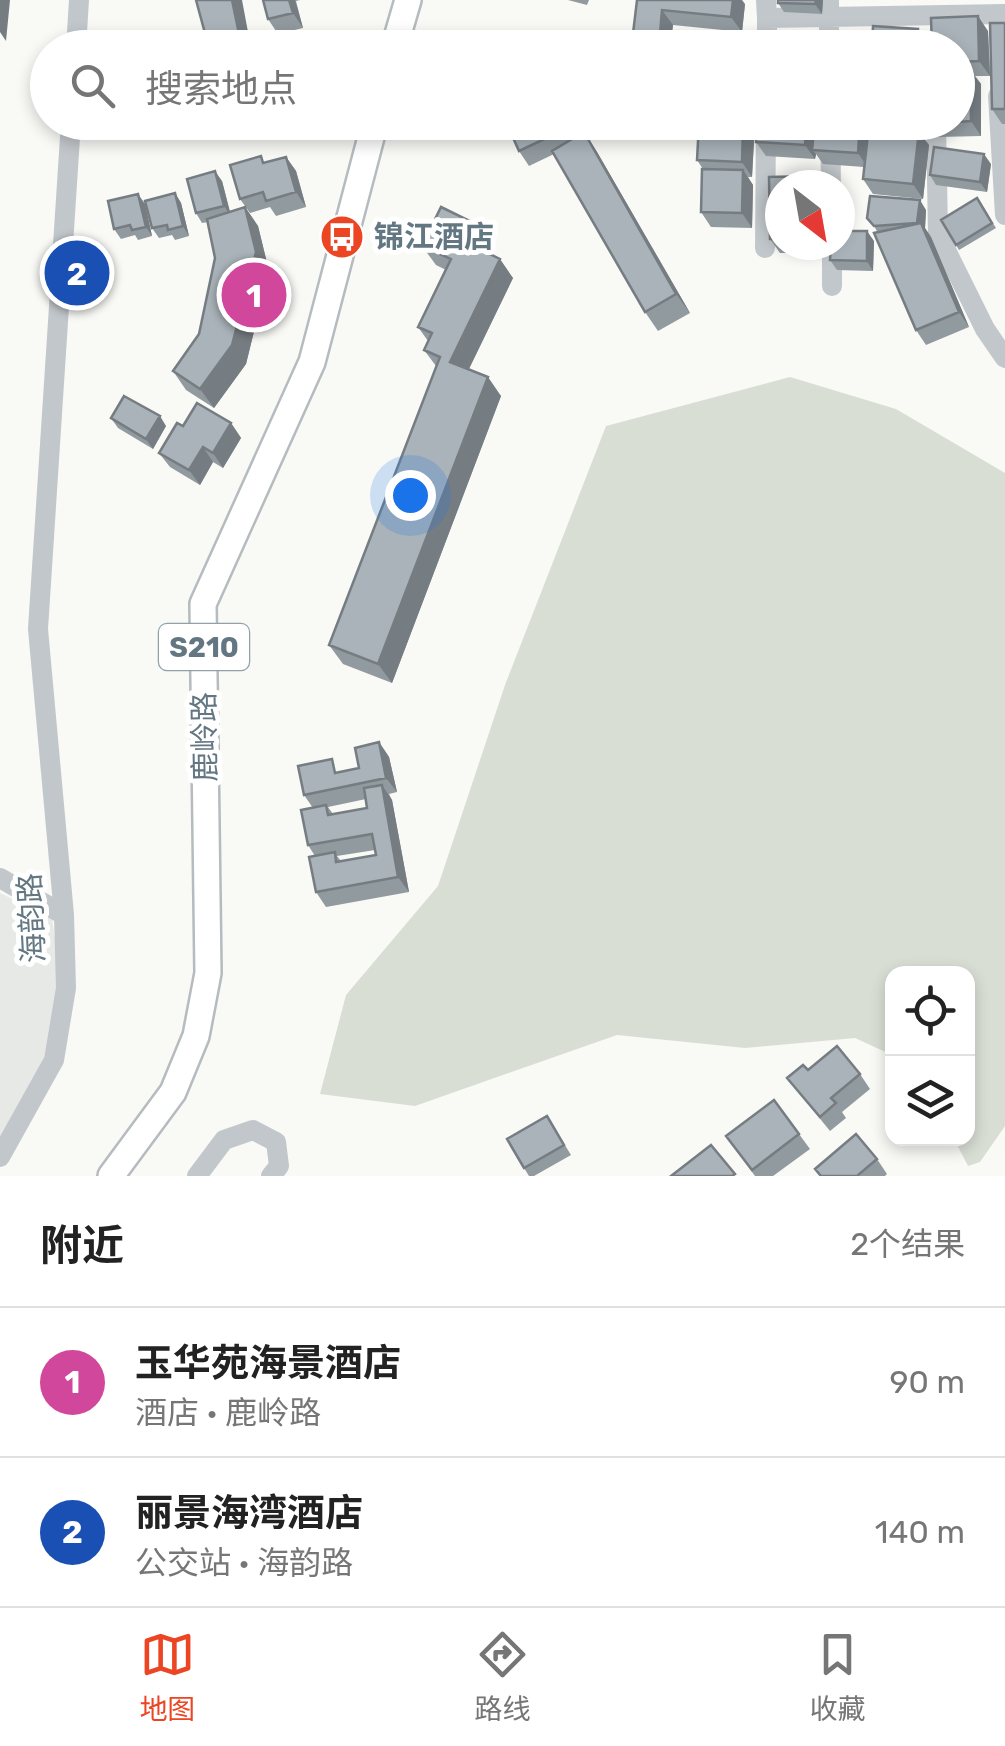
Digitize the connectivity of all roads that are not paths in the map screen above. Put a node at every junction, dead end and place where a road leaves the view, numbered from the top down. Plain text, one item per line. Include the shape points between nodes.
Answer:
1 (79, 0) edge
2 (408, 0) edge
3 (829, 8) edge
4 (887, 8) edge
5 (766, 9) edge
6 (939, 15) edge
7 (1000, 15) edge
8 (77, 30) edge
9 (399, 30) edge
10 (997, 71) edge
11 (70, 140) edge
12 (370, 140) edge
13 (766, 140) edge
14 (830, 140) edge
15 (936, 140) edge
16 (766, 170) edge
17 (831, 170) edge
18 (1005, 215) edge
19 (832, 260) edge
20 (832, 286) dead end
21 (1005, 358) edge
22 (0, 878) edge
23 (64, 915) junction
24 (0, 1157) edge
25 (111, 1176) edge
26 (197, 1176) edge
27 (271, 1176) edge

1 - 8 street
2 - 9 main road
3 - 4 street
3 - 5 street
4 - 6 street
6 - 7 street
10 - 18 street
11 - 23 street, 海韵路 via 38,629
12 - 25 main road, 鹿岭路 / S210 via 312,362 203,604 208,973 196,1036 173,1092
13 - 16 street
14 - 17 street
15 - 21 street via 938,234
19 - 20 street
22 - 23 street
23 - 24 street, 海韵路 via 66,988 54,1060
26 - 27 street via 224,1140 252,1130 276,1142 279,1166

